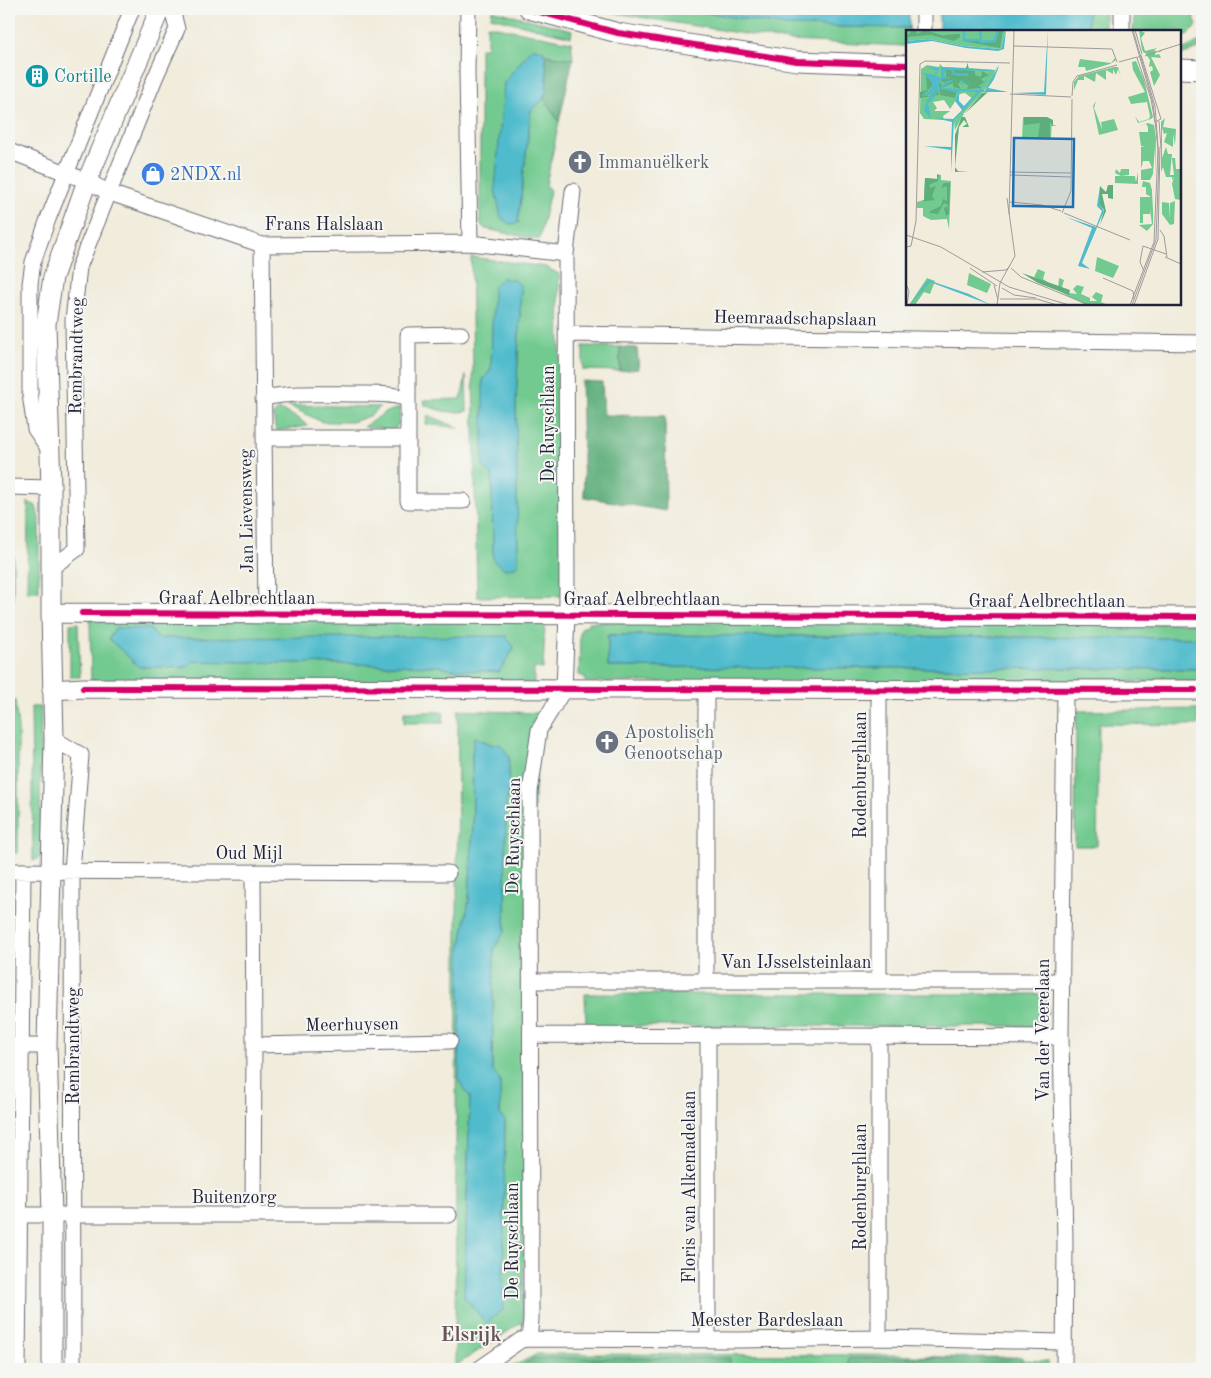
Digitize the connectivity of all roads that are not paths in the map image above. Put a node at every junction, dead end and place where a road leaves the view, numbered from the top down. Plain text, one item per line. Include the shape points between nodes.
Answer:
1 (132, 9) edge
2 (160, 9) edge
3 (172, 9) edge
4 (468, 9) edge
5 (530, 9) edge
6 (924, 9) edge
7 (1122, 9) edge
8 (924, 30) edge
9 (1122, 30) edge
10 (1202, 58) edge
11 (906, 65) edge
12 (1182, 70) edge
13 (1202, 70) edge
14 (9, 151) edge
15 (66, 172) junction
16 (87, 181) junction
17 (574, 191) dead end
18 (110, 193) junction
19 (470, 243) junction
20 (262, 245) junction
21 (566, 254) junction
22 (461, 334) dead end
23 (567, 334) junction
24 (1202, 343) edge
25 (264, 398) junction
26 (408, 399) junction
27 (264, 438) junction
28 (408, 438) junction
29 (50, 451) junction
30 (9, 487) edge
31 (52, 488) junction
32 (463, 501) dead end
33 (51, 568) junction
34 (51, 613) junction
35 (266, 613) junction
36 (566, 614) junction
37 (1202, 616) edge
38 (564, 689) junction
39 (706, 689) junction
40 (52, 690) junction
41 (879, 690) junction
42 (1065, 690) junction
43 (1202, 690) edge
44 (54, 740) junction
45 (16, 871) edge
46 (51, 871) junction
47 (72, 871) junction
48 (253, 872) junction
49 (448, 873) dead end
50 (531, 981) junction
51 (706, 981) junction
52 (878, 981) junction
53 (1062, 981) junction
54 (531, 1035) junction
55 (708, 1035) junction
56 (879, 1036) junction
57 (1061, 1037) junction
58 (450, 1041) dead end
59 (254, 1045) junction
60 (15, 1046) edge
61 (47, 1046) junction
62 (20, 1215) junction
63 (52, 1215) junction
64 (73, 1215) junction
65 (252, 1215) junction
66 (449, 1215) dead end
67 (879, 1338) junction
68 (529, 1339) junction
69 (708, 1339) junction
70 (1063, 1342) junction
71 (18, 1369) edge
72 (52, 1369) edge
73 (73, 1369) edge
74 (479, 1369) edge
75 (1064, 1369) edge

1 - 15 street
2 - 16 street, Rembrandtweg
3 - 18 street, Rembrandtweg via 177,29
4 - 19 street
5 - 11 street via 618,33 789,59
6 - 8 street
7 - 9 street
10 - 12 street
12 - 13 street
14 - 15 street, Frans Halslaan
15 - 16 street, Frans Halslaan
15 - 29 street via 33,262 30,284 30,394 35,429
16 - 18 street, Frans Halslaan
16 - 29 street, Rembrandtweg via 53,277 46,324
17 - 21 street, De Ruyschlaan
18 - 20 street, Frans Halslaan
18 - 33 street, Rembrandtweg via 80,268 74,311 77,549
19 - 20 street, Frans Halslaan
19 - 21 street, Frans Halslaan
20 - 25 street, Jan Lievensweg
21 - 23 street, De Ruyschlaan
22 - 26 street via 408,334
23 - 24 street, Heemraadschapslaan
23 - 36 street, De Ruyschlaan
25 - 26 street via 281,394 316,394 396,395
25 - 27 street, Jan Lievensweg
26 - 28 street
27 - 28 street, Jan Lievensweg
27 - 35 street, Jan Lievensweg
28 - 32 street via 408,501
29 - 31 street, Rembrandtweg
30 - 31 street
31 - 33 street, Rembrandtweg
33 - 34 street, Rembrandtweg
34 - 35 street, Graaf Aelbrechtlaan
34 - 40 street, Rembrandtweg
35 - 36 street, Graaf Aelbrechtlaan
36 - 37 street, Graaf Aelbrechtlaan
36 - 38 street, De Ruyschlaan
38 - 39 street
38 - 40 street
38 - 50 street, De Ruyschlaan via 539,730 530,792
39 - 41 street
39 - 51 street
40 - 44 street, Rembrandtweg
41 - 42 street
41 - 52 street, Rodenburghlaan
42 - 43 street
42 - 53 street, Van der Veerelaan
44 - 46 street, Rembrandtweg
44 - 47 street, Rembrandtweg via 81,756
45 - 46 street, Oud Mijl
45 - 60 street
46 - 47 street, Oud Mijl
46 - 61 street, Rembrandtweg
47 - 48 street, Oud Mijl
47 - 64 street, Rembrandtweg
48 - 49 street, Oud Mijl
48 - 59 street
50 - 51 street, Van IJsselsteinlaan
50 - 54 street, De Ruyschlaan
51 - 52 street, Van IJsselsteinlaan
52 - 53 street, Van IJsselsteinlaan
53 - 57 street, Van der Veerelaan
54 - 55 street
54 - 68 street, De Ruyschlaan
55 - 56 street
55 - 69 street, Floris van Alkemadelaan
56 - 57 street
56 - 67 street, Rodenburghlaan
57 - 70 street, Van der Veerelaan via 1065,1242
58 - 59 street, Meerhuysen
59 - 65 street
60 - 61 street
60 - 62 street
61 - 63 street, Rembrandtweg
62 - 63 street, Buitenzorg
62 - 71 street
63 - 64 street, Buitenzorg
63 - 72 street, Rembrandtweg
64 - 65 street, Buitenzorg
64 - 73 street, Rembrandtweg
65 - 66 street, Buitenzorg
67 - 69 street, Meester Bardeslaan
67 - 70 street, Meester Bardeslaan
68 - 69 street, Meester Bardeslaan
68 - 74 street, Meester Bardeslaan via 521,1340
70 - 75 street, Van der Veerelaan

